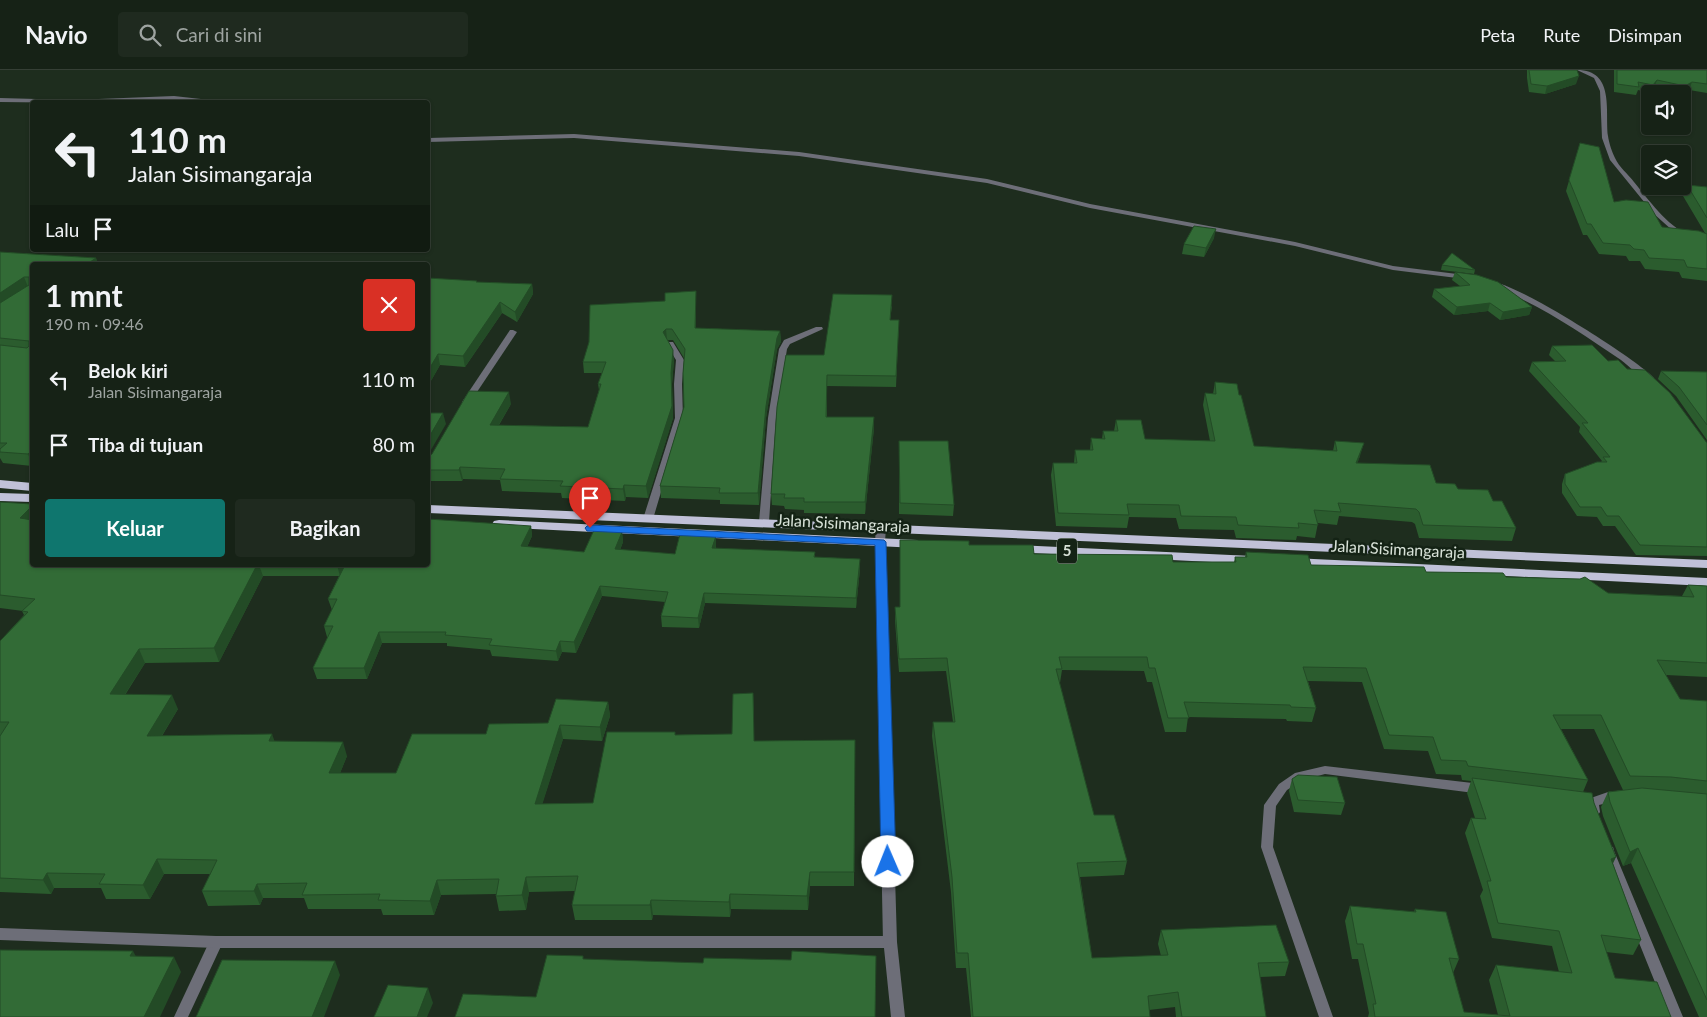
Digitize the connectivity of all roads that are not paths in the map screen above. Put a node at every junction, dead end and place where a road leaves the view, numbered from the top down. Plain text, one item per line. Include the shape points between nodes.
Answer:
1 (1580, 70) edge
2 (0, 100) edge
3 (124, 100) edge
4 (192, 100) edge
5 (30, 101) edge
6 (430, 140) edge
7 (1707, 242) edge
8 (1476, 279) edge
9 (1485, 282) edge
10 (819, 329) dead end
11 (513, 332) dead end
12 (670, 344) edge
13 (1658, 386) edge
14 (462, 407) edge
15 (0, 484) edge
16 (30, 487) edge
17 (0, 496) edge
18 (30, 498) edge
19 (430, 509) edge
20 (648, 519) junction
21 (430, 521) edge
22 (764, 522) junction
23 (881, 527) junction
24 (880, 542) junction
25 (950, 545) edge
26 (1000, 548) edge
27 (1707, 564) edge
28 (1707, 582) edge
29 (1503, 792) edge
30 (1632, 794) edge
31 (0, 934) edge
32 (216, 942) junction
33 (890, 942) junction
34 (181, 1017) edge
35 (898, 1017) edge
36 (1326, 1017) edge
37 (1676, 1017) edge

1 - 7 street via 1596,77 1603,91 1605,138 1612,159 1656,213 1674,229
2 - 5 street
3 - 4 street
6 - 8 street via 574,136 799,154 987,181 1090,206 1295,244 1393,268
9 - 13 street via 1534,302 1631,362
10 - 22 street via 787,342 783,349 772,418
11 - 14 street
12 - 20 street via 680,360 679,418
15 - 16 highway
17 - 18 highway
19 - 20 highway, Jalan Sisimangaraja / 5
20 - 22 highway, Jalan Sisimangaraja / 5
21 - 24 highway, Jalan Sisimangaraja
22 - 23 highway, Jalan Sisimangaraja / 5
23 - 24 street
23 - 27 highway, Jalan Sisimangaraja / 5
24 - 25 highway, Jalan Sisimangaraja
24 - 33 street
26 - 28 highway, Jalan Sisimangaraja / 5
29 - 36 street via 1324,770 1299,776 1283,787 1270,804 1268,847
30 - 37 street via 1587,802
31 - 32 street
32 - 33 street
32 - 34 street
33 - 35 street

